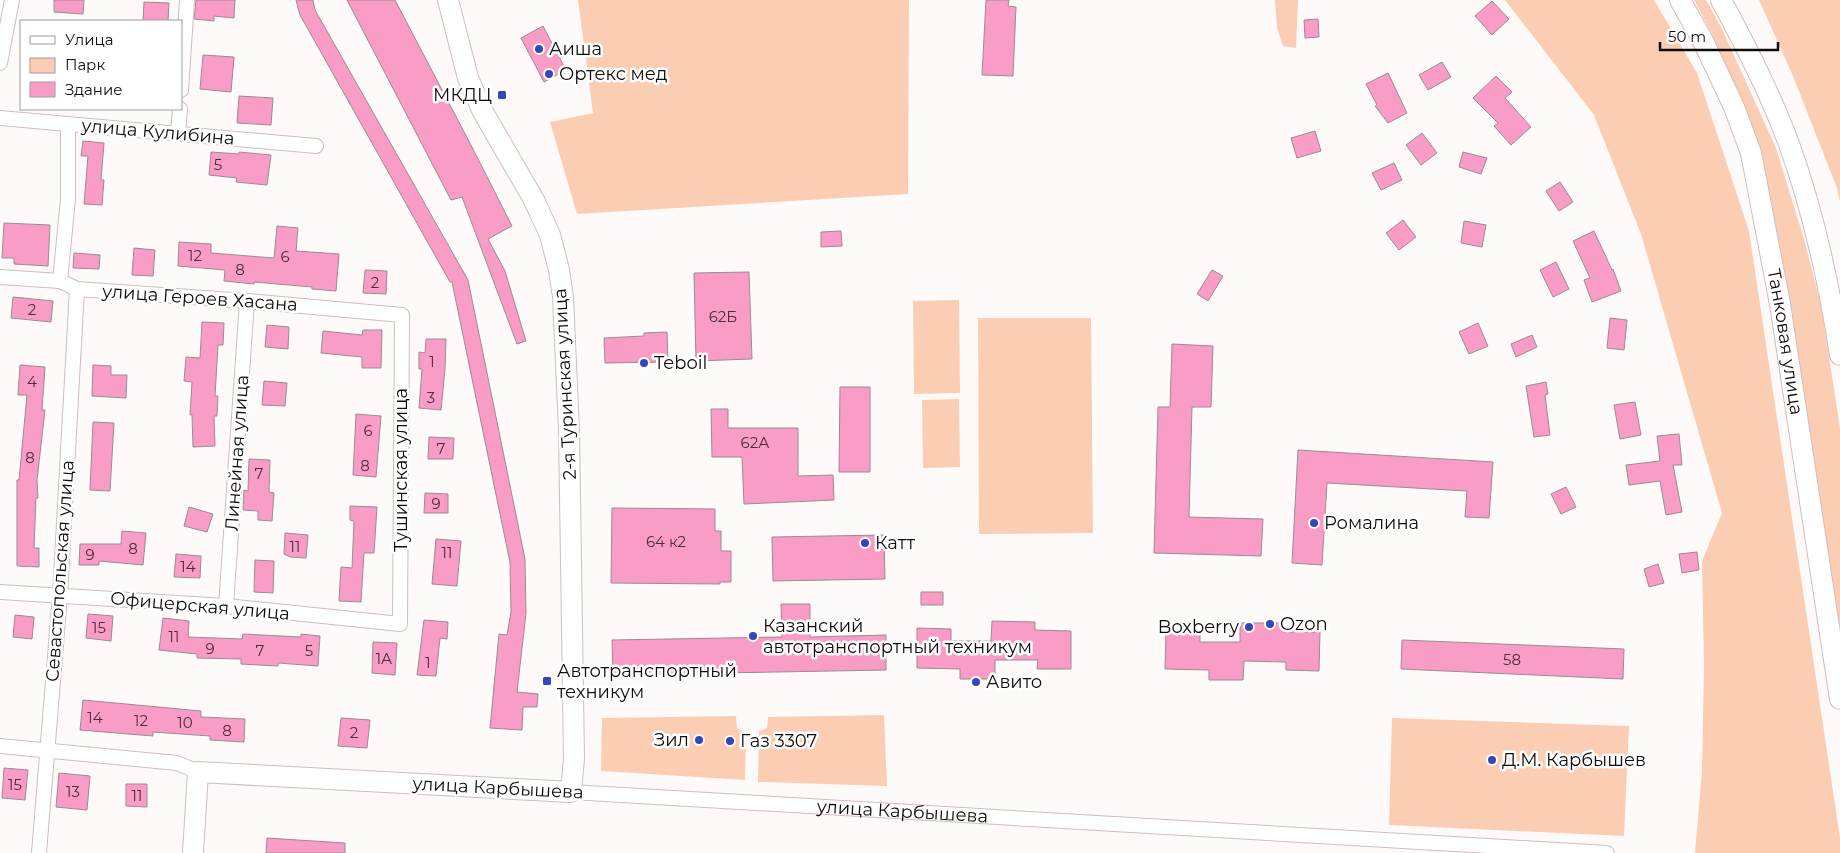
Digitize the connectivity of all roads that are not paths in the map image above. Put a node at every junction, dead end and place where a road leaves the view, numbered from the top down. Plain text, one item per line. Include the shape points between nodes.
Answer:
1 (12, 0) edge
2 (188, 0) edge
3 (448, 0) edge
4 (1680, 0) edge
5 (1721, 0) edge
6 (0, 63) edge
7 (182, 77) edge
8 (180, 110) edge
9 (0, 118) edge
10 (68, 124) junction
11 (178, 134) junction
12 (316, 146) dead end
13 (0, 277) edge
14 (60, 281) junction
15 (76, 289) junction
16 (248, 300) junction
17 (402, 315) joint
18 (1840, 355) edge
19 (0, 592) edge
20 (60, 595) junction
21 (226, 606) junction
22 (400, 624) joint
23 (1840, 699) edge
24 (0, 746) edge
25 (48, 750) junction
26 (198, 772) junction
27 (571, 792) junction
28 (39, 853) edge
29 (194, 853) edge
30 (1607, 853) edge

1 - 6 street
2 - 7 street
3 - 27 street, 2-я Туринская улица via 468,78 534,200 550,235 559,270 569,430 574,759
4 - 23 street, Танковая улица via 1734,107 1751,153 1780,304
5 - 18 street via 1789,144 1818,236
8 - 11 street
9 - 10 street, улица Кулибина
10 - 11 street, улица Кулибина
10 - 14 street via 68,199
11 - 12 street, улица Кулибина
13 - 14 street, улица Героев Хасана
14 - 15 street, улица Героев Хасана
15 - 16 street, улица Героев Хасана
15 - 20 street, Севастопольская улица
16 - 17 street, улица Героев Хасана
16 - 21 street, Линейная улица
17 - 22 street, Тушинская улица
19 - 20 street, Офицерская улица
20 - 21 street, Офицерская улица
20 - 25 street, Севастопольская улица
21 - 22 street, Офицерская улица
24 - 25 street
25 - 26 street via 177,763
25 - 28 street, Севастопольская улица
26 - 27 street, улица Карбышева
26 - 29 street
27 - 30 street, улица Карбышева

